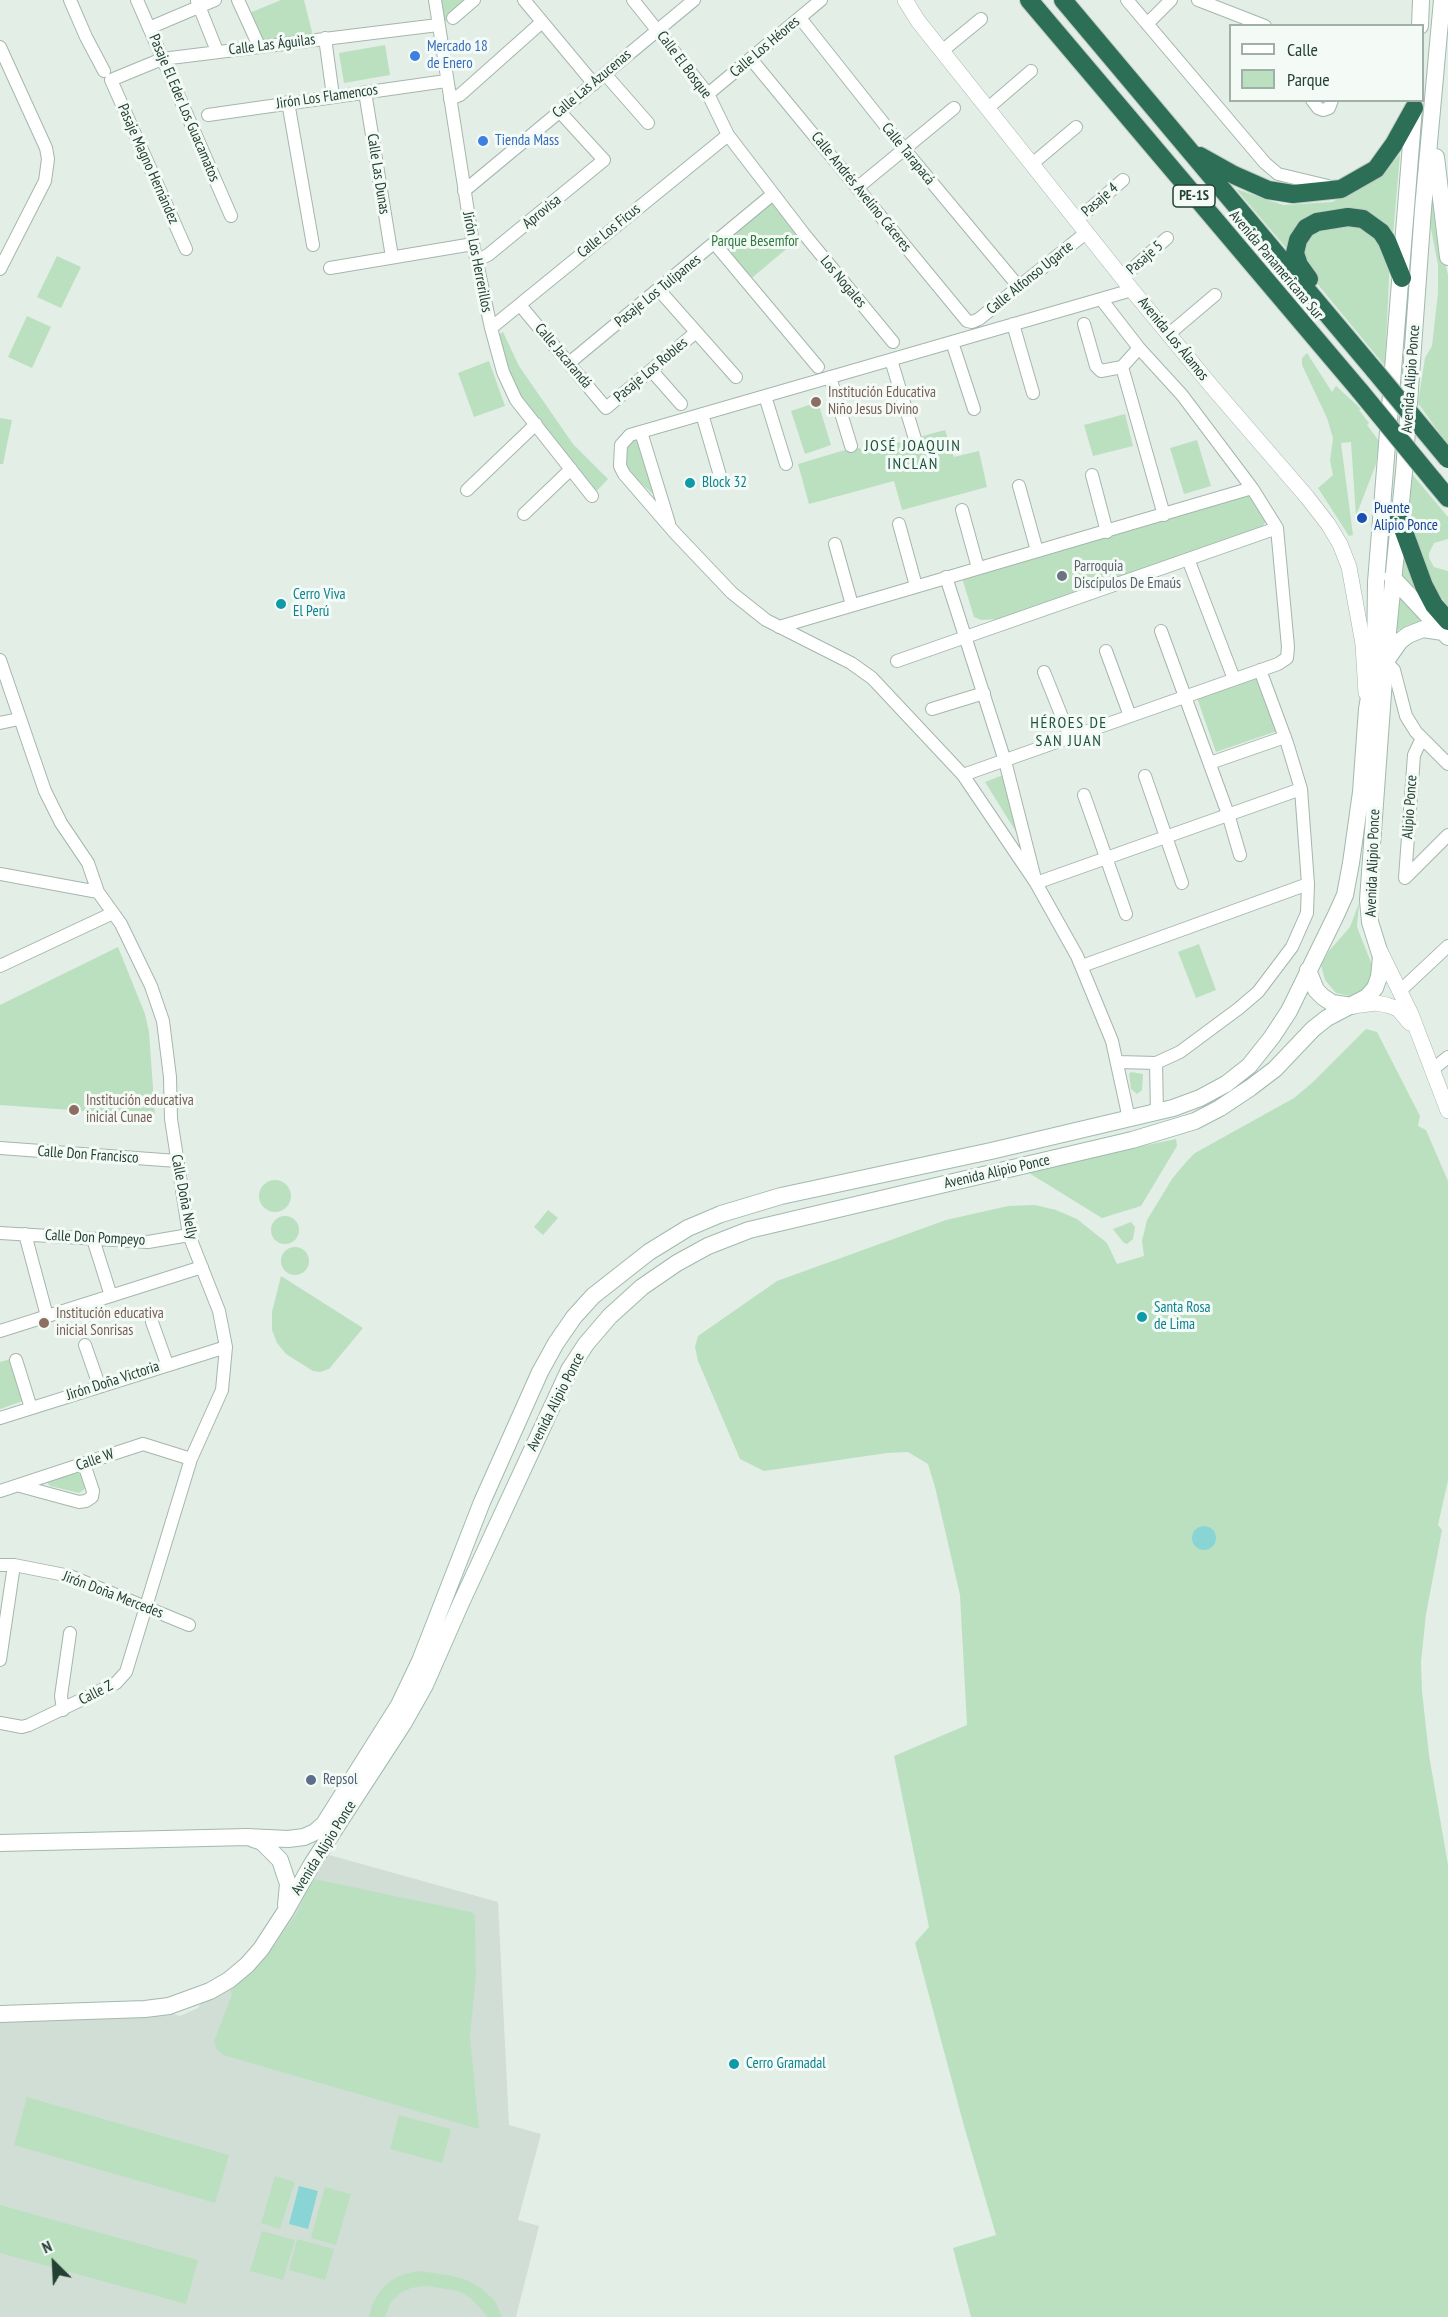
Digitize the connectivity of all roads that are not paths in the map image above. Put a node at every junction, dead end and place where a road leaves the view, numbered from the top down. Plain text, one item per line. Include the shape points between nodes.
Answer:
1 (70, 0) edge
2 (137, 0) edge
3 (215, 0) edge
4 (238, 0) edge
5 (435, 0) edge
6 (474, 0) edge
7 (524, 0) edge
8 (633, 0) edge
9 (693, 0) edge
10 (821, 0) edge
11 (905, 0) edge
12 (1029, 0) edge
13 (1063, 0) edge
14 (1127, 0) edge
15 (1171, 0) edge
16 (1198, 0) edge
17 (1421, 0) edge
18 (1442, 0) edge
19 (198, 3) edge
20 (453, 18) dead end
21 (800, 18) junction
22 (981, 19) dead end
23 (1244, 21) edge
24 (543, 22) junction
25 (1148, 24) junction
26 (1420, 24) edge
27 (438, 25) junction
28 (1444, 26) edge
29 (149, 28) junction
30 (658, 30) junction
31 (325, 38) junction
32 (259, 46) junction
33 (0, 47) edge
34 (217, 51) junction
35 (942, 51) junction
36 (162, 59) junction
37 (751, 59) junction
38 (1031, 71) dead end
39 (605, 74) junction
40 (107, 75) junction
41 (446, 81) junction
42 (594, 84) junction
43 (365, 92) junction
44 (708, 94) junction
45 (333, 96) junction
46 (450, 99) junction
47 (288, 102) junction
48 (1314, 102) edge
49 (1331, 102) edge
50 (1414, 104) edge
51 (954, 108) dead end
52 (988, 108) junction
53 (560, 112) junction
54 (208, 115) dead end
55 (648, 123) dead end
56 (1432, 125) junction
57 (1076, 127) dead end
58 (728, 135) junction
59 (904, 149) junction
60 (1190, 151) junction
61 (1032, 164) junction
62 (1123, 180) dead end
63 (857, 188) junction
64 (1341, 189) junction
65 (464, 191) junction
66 (773, 194) junction
67 (231, 216) dead end
68 (1077, 220) junction
69 (1087, 232) junction
70 (1167, 238) dead end
71 (473, 244) junction
72 (715, 244) junction
73 (313, 245) dead end
74 (186, 249) dead end
75 (392, 257) junction
76 (1448, 257) edge
77 (477, 260) junction
78 (330, 268) dead end
79 (0, 269) edge
80 (1123, 277) junction
81 (1402, 278) junction
82 (1019, 287) junction
83 (659, 290) junction
84 (1132, 290) junction
85 (1215, 295) dead end
86 (1101, 299) junction
87 (520, 305) junction
88 (1330, 319) junction
89 (972, 322) joint
90 (1013, 324) junction
91 (1084, 324) dead end
92 (491, 328) junction
93 (695, 333) junction
94 (1168, 334) junction
95 (894, 342) dead end
96 (952, 342) junction
97 (1138, 348) junction
98 (891, 360) junction
99 (569, 363) junction
100 (818, 367) dead end
101 (1122, 367) junction
102 (651, 370) junction
103 (736, 377) dead end
104 (830, 377) junction
105 (1033, 393) dead end
106 (765, 396) junction
107 (681, 404) dead end
108 (606, 408) joint
109 (974, 409) dead end
110 (702, 414) junction
111 (536, 424) junction
112 (641, 432) junction
113 (915, 439) dead end
114 (851, 446) dead end
115 (1448, 459) edge
116 (786, 464) dead end
117 (571, 469) junction
118 (1092, 476) dead end
119 (721, 479) dead end
120 (1019, 486) dead end
121 (1252, 488) junction
122 (466, 490) dead end
123 (592, 496) dead end
124 (1448, 498) edge
125 (962, 510) dead end
126 (524, 514) dead end
127 (1164, 515) junction
128 (1399, 518) junction
129 (898, 524) dead end
130 (670, 527) junction
131 (1277, 528) junction
132 (1107, 532) junction
133 (835, 544) dead end
134 (1037, 551) junction
135 (1188, 559) junction
136 (978, 568) junction
137 (946, 577) junction
138 (1392, 577) junction
139 (916, 586) junction
140 (852, 605) junction
141 (779, 627) junction
142 (1446, 630) edge
143 (1161, 631) dead end
144 (967, 637) junction
145 (1106, 651) dead end
146 (0, 660) edge
147 (1385, 661) junction
148 (897, 662) dead end
149 (1260, 670) junction
150 (1044, 672) dead end
151 (1234, 679) junction
152 (984, 693) junction
153 (1186, 696) junction
154 (932, 709) dead end
155 (1367, 709) junction
156 (1130, 716) junction
157 (19, 719) junction
158 (0, 723) edge
159 (1070, 737) junction
160 (1285, 737) junction
161 (1422, 738) junction
162 (1005, 760) junction
163 (1210, 763) junction
164 (1448, 764) edge
165 (963, 775) junction
166 (1145, 776) dead end
167 (1301, 789) junction
168 (1084, 795) dead end
169 (1228, 814) junction
170 (1448, 835) edge
171 (1166, 837) junction
172 (1240, 855) dead end
173 (1106, 857) junction
174 (0, 874) edge
175 (1036, 883) junction
176 (1182, 883) dead end
177 (1308, 884) junction
178 (98, 892) junction
179 (113, 913) junction
180 (1126, 914) dead end
181 (1377, 946) junction
182 (1448, 946) edge
183 (0, 965) edge
184 (1082, 966) junction
185 (1308, 970) junction
186 (1400, 991) junction
187 (1353, 1006) junction
188 (1419, 1038) junction
189 (1448, 1057) edge
190 (1118, 1062) junction
191 (1156, 1063) junction
192 (1432, 1070) junction
193 (1448, 1111) edge
194 (1157, 1113) junction
195 (1129, 1119) junction
196 (0, 1148) edge
197 (177, 1161) junction
198 (742, 1206) junction
199 (749, 1230) junction
200 (0, 1233) edge
201 (25, 1234) junction
202 (189, 1235) junction
203 (93, 1239) junction
204 (202, 1267) junction
205 (111, 1296) junction
206 (47, 1316) junction
207 (152, 1322) dead end
208 (0, 1331) edge
209 (85, 1345) dead end
210 (226, 1347) junction
211 (16, 1360) dead end
212 (167, 1364) junction
213 (99, 1385) junction
214 (31, 1408) junction
215 (0, 1418) edge
216 (191, 1459) junction
217 (84, 1464) junction
218 (20, 1486) junction
219 (0, 1491) edge
220 (0, 1565) edge
221 (14, 1565) junction
222 (147, 1609) junction
223 (189, 1624) dead end
224 (69, 1633) dead end
225 (0, 1660) edge
226 (63, 1710) junction
227 (0, 1723) edge
228 (247, 1837) junction
229 (0, 1843) edge
230 (285, 1912) junction
231 (0, 2014) edge

1 - 40 street, Pasaje Magno Hernández
2 - 29 street, Pasaje El Eder Los Guacamatos
3 - 19 street
4 - 32 street
5 - 27 street, Jirón Los Herrerillos
6 - 20 street
7 - 24 street
8 - 30 street, Calle El Bosque
9 - 30 street, Calle Las Azucenas
10 - 21 street, Calle Los Héores
11 - 35 street, Avenida Los Álamos
12 - 124 highway, Avenida Panamericana Sur / PE-1S, bridge
13 - 60 highway, Avenida Panamericana Sur / PE-1S
14 - 25 street
15 - 25 street
16 - 23 street
17 - 26 main road
18 - 28 main road, Avenida Alipio Ponce
19 - 29 street
19 - 34 street
21 - 37 street, Calle Los Héores
21 - 59 street, Calle Tarapacá
22 - 35 street
24 - 42 street
24 - 46 street via 460,95
25 - 64 street via 1265,163 1278,174
27 - 31 street, Calle Las Águilas
27 - 41 street, Jirón Los Herrerillos
28 - 56 main road, Avenida Alipio Ponce
29 - 36 street, Pasaje El Eder Los Guacamatos
30 - 39 street, Calle Las Azucenas
30 - 44 street, Calle El Bosque
31 - 32 street, Calle Las Águilas
31 - 45 street
32 - 34 street, Calle Las Águilas
33 - 79 street via 48,159 45,181
34 - 36 street, Calle Las Águilas
35 - 52 street, Avenida Los Álamos
36 - 40 street, Calle Las Águilas
36 - 67 street, Pasaje El Eder Los Guacamatos
37 - 44 street, Calle Los Héores
37 - 63 street, Calle Andrés Avelino Cáceres
38 - 52 street
39 - 42 street, Calle Las Azucenas
39 - 55 street
40 - 74 street, Pasaje Magno Hernández
41 - 43 street, Jirón Los Flamencos
41 - 46 street, Jirón Los Herrerillos
42 - 53 street, Calle Las Azucenas
43 - 45 street, Jirón Los Flamencos
43 - 75 street, Calle Las Dunas
44 - 58 street, Calle El Bosque
45 - 47 street, Jirón Los Flamencos
46 - 65 street, Jirón Los Herrerillos
47 - 54 street, Jirón Los Flamencos
47 - 73 street
48 - 49 street via 1323,110
50 - 64 highway via 1376,169
50 - 81 main road, Avenida Alipio Ponce
51 - 59 street
52 - 61 street, Avenida Los Álamos
53 - 65 street, Calle Las Azucenas
53 - 77 street, Aprovisa via 604,160
56 - 76 main road
56 - 128 main road, Avenida Alipio Ponce
57 - 61 street
58 - 66 street, Los Nogales
58 - 87 street, Calle Los Ficus
59 - 63 street
59 - 82 street, Calle Tarapacá
60 - 64 highway via 1268,190 1293,194
60 - 88 highway, Avenida Panamericana Sur / PE-1S
61 - 68 street, Avenida Los Álamos
62 - 68 street, Pasaje 4
63 - 89 street, Calle Andrés Avelino Cáceres via 967,321
65 - 71 street, Jirón Los Herrerillos
66 - 72 street, Pasaje Los Tulipanes
66 - 95 street, Los Nogales
68 - 69 street, Avenida Los Álamos
69 - 80 street, Avenida Los Álamos
69 - 82 street, Calle Alfonso Ugarte
70 - 80 street, Pasaje 5
71 - 75 street
71 - 77 street, Jirón Los Herrerillos
72 - 83 street, Pasaje Los Tulipanes
72 - 100 street
75 - 78 street
77 - 92 street, Jirón Los Herrerillos
80 - 84 street, Avenida Los Álamos
81 - 88 highway via 1387,241 1371,223 1347,217 1306,228 1295,253 1299,265 1328,303
81 - 155 main road, Avenida Alipio Ponce via 1377,571 1375,662
82 - 89 street, Calle Alfonso Ugarte
83 - 93 street
83 - 99 street, Pasaje Los Tulipanes
84 - 86 street
84 - 94 street, Avenida Los Álamos
85 - 94 street
86 - 90 street
86 - 97 street
87 - 92 street, Calle Los Ficus
87 - 99 street, Calle Jacarandá
88 - 115 highway, Avenida Panamericana Sur / PE-1S, bridge
90 - 96 street
90 - 105 street
91 - 101 street via 1098,369 1104,372
92 - 111 street, Jirón Los Herrerillos via 503,372 516,400
93 - 102 street, Pasaje Los Robles
93 - 103 street
94 - 155 street, Avenida Los Álamos via 1308,497 1340,544 1350,567 1363,644
96 - 98 street
96 - 109 street
97 - 101 street
97 - 121 street via 1182,395
98 - 104 street
98 - 113 street
99 - 108 street, Calle Jacarandá
101 - 127 street
102 - 107 street
102 - 108 street, Pasaje Los Robles
104 - 106 street
104 - 114 street
106 - 110 street
106 - 116 street
110 - 112 street
110 - 119 street
111 - 117 street, Jirón Los Herrerillos
111 - 122 street
112 - 130 street
112 - 130 street via 630,435 621,445 620,466
117 - 123 street, Jirón Los Herrerillos
117 - 126 street
118 - 132 street
120 - 134 street
121 - 127 street
121 - 131 street
125 - 136 street
127 - 132 street
128 - 138 main road, Avenida Alipio Ponce
128 - 142 highway via 1424,586
129 - 139 street
130 - 141 street via 732,593
131 - 135 street
131 - 149 street via 1287,658
132 - 134 street
133 - 140 street
134 - 136 street
135 - 144 street
135 - 151 street
136 - 137 street
137 - 139 street
137 - 144 street
138 - 142 main road
138 - 147 main road, Avenida Alipio Ponce
139 - 140 street
140 - 141 street
141 - 165 street via 851,663 872,678
142 - 147 main road via 1424,629 1408,635
143 - 153 street
144 - 148 street
144 - 152 street
145 - 156 street
146 - 157 street, Calle Doña Nelly
147 - 161 street via 1394,670 1407,716
147 - 181 main road, Avenida Alipio Ponce via 1368,910
149 - 151 street
149 - 160 street
150 - 159 street
151 - 153 street
152 - 154 street
152 - 162 street
153 - 156 street
153 - 163 street
155 - 185 main road, Avenida Alipio Ponce via 1345,895
156 - 159 street
157 - 158 street
157 - 178 street, Calle Doña Nelly via 45,791 88,863
159 - 162 street
160 - 163 street
160 - 167 street
161 - 164 street
161 - 170 street, Alipio Ponce via 1414,755 1405,878
162 - 165 street
162 - 175 street
163 - 169 street
165 - 175 street
166 - 171 street
167 - 169 street
167 - 177 street
168 - 173 street
169 - 171 street
169 - 172 street
171 - 173 street
171 - 176 street
173 - 175 street
173 - 180 street
174 - 178 street
175 - 184 street
177 - 184 street
177 - 191 street via 1304,923 1292,947 1258,992 1180,1052
178 - 179 street, Calle Doña Nelly
179 - 183 street
179 - 197 street, Calle Doña Nelly via 151,986 163,1021
181 - 186 street
181 - 187 main road, Avenida Alipio Ponce via 1379,977 1367,997
182 - 186 street
184 - 190 street
185 - 187 main road via 1323,997 1332,1003
185 - 194 main road, Avenida Alipio Ponce via 1289,1011 1248,1066 1200,1098
186 - 188 street
187 - 188 street via 1376,1003 1398,1009
187 - 199 main road, Avenida Alipio Ponce via 1313,1029 1275,1069 1250,1088 1220,1108 1179,1127
188 - 192 street
189 - 192 street
190 - 191 street
190 - 195 street
191 - 194 street
192 - 193 street
194 - 195 main road, Avenida Alipio Ponce
195 - 198 main road, Avenida Alipio Ponce
196 - 197 street, Calle Don Francisco
197 - 202 street, Calle Doña Nelly
198 - 199 main road
198 - 228 main road, Avenida Alipio Ponce via 688,1228 649,1252 593,1296 574,1317 536,1382 399,1705 324,1824 315,1832 288,1839
199 - 230 main road, Avenida Alipio Ponce via 708,1246 659,1275 610,1316 586,1344 569,1370 425,1685
200 - 201 street, Calle Don Pompeyo
201 - 203 street, Calle Don Pompeyo
201 - 206 street
202 - 203 street, Calle Don Pompeyo via 148,1242
202 - 204 street, Calle Doña Nelly
203 - 205 street
204 - 205 street
204 - 210 street, Calle Doña Nelly via 219,1311
205 - 206 street
206 - 208 street
207 - 212 street
209 - 213 street
210 - 212 street, Jirón Doña Victoria
210 - 216 street, Calle Doña Nelly via 222,1390
211 - 214 street
212 - 213 street, Jirón Doña Victoria
213 - 214 street, Jirón Doña Victoria
214 - 215 street, Jirón Doña Victoria
216 - 217 street, Calle W via 143,1444
216 - 222 street, Calle Doña Nelly
217 - 218 street, Calle W
217 - 218 street via 93,1491 86,1501
218 - 219 street, Calle W
220 - 221 street, Jirón Doña Mercedes
221 - 222 street, Jirón Doña Mercedes via 70,1576
221 - 225 street
222 - 223 street, Jirón Doña Mercedes
222 - 226 street, Calle Z via 123,1678
224 - 226 street via 61,1696
226 - 227 street, Calle Z via 22,1727
228 - 229 main road, Avenida Alipio Ponce
228 - 230 main road via 262,1842 280,1860 288,1884
230 - 231 main road, Avenida Alipio Ponce via 247,1965 220,1986 181,2002 145,2009

